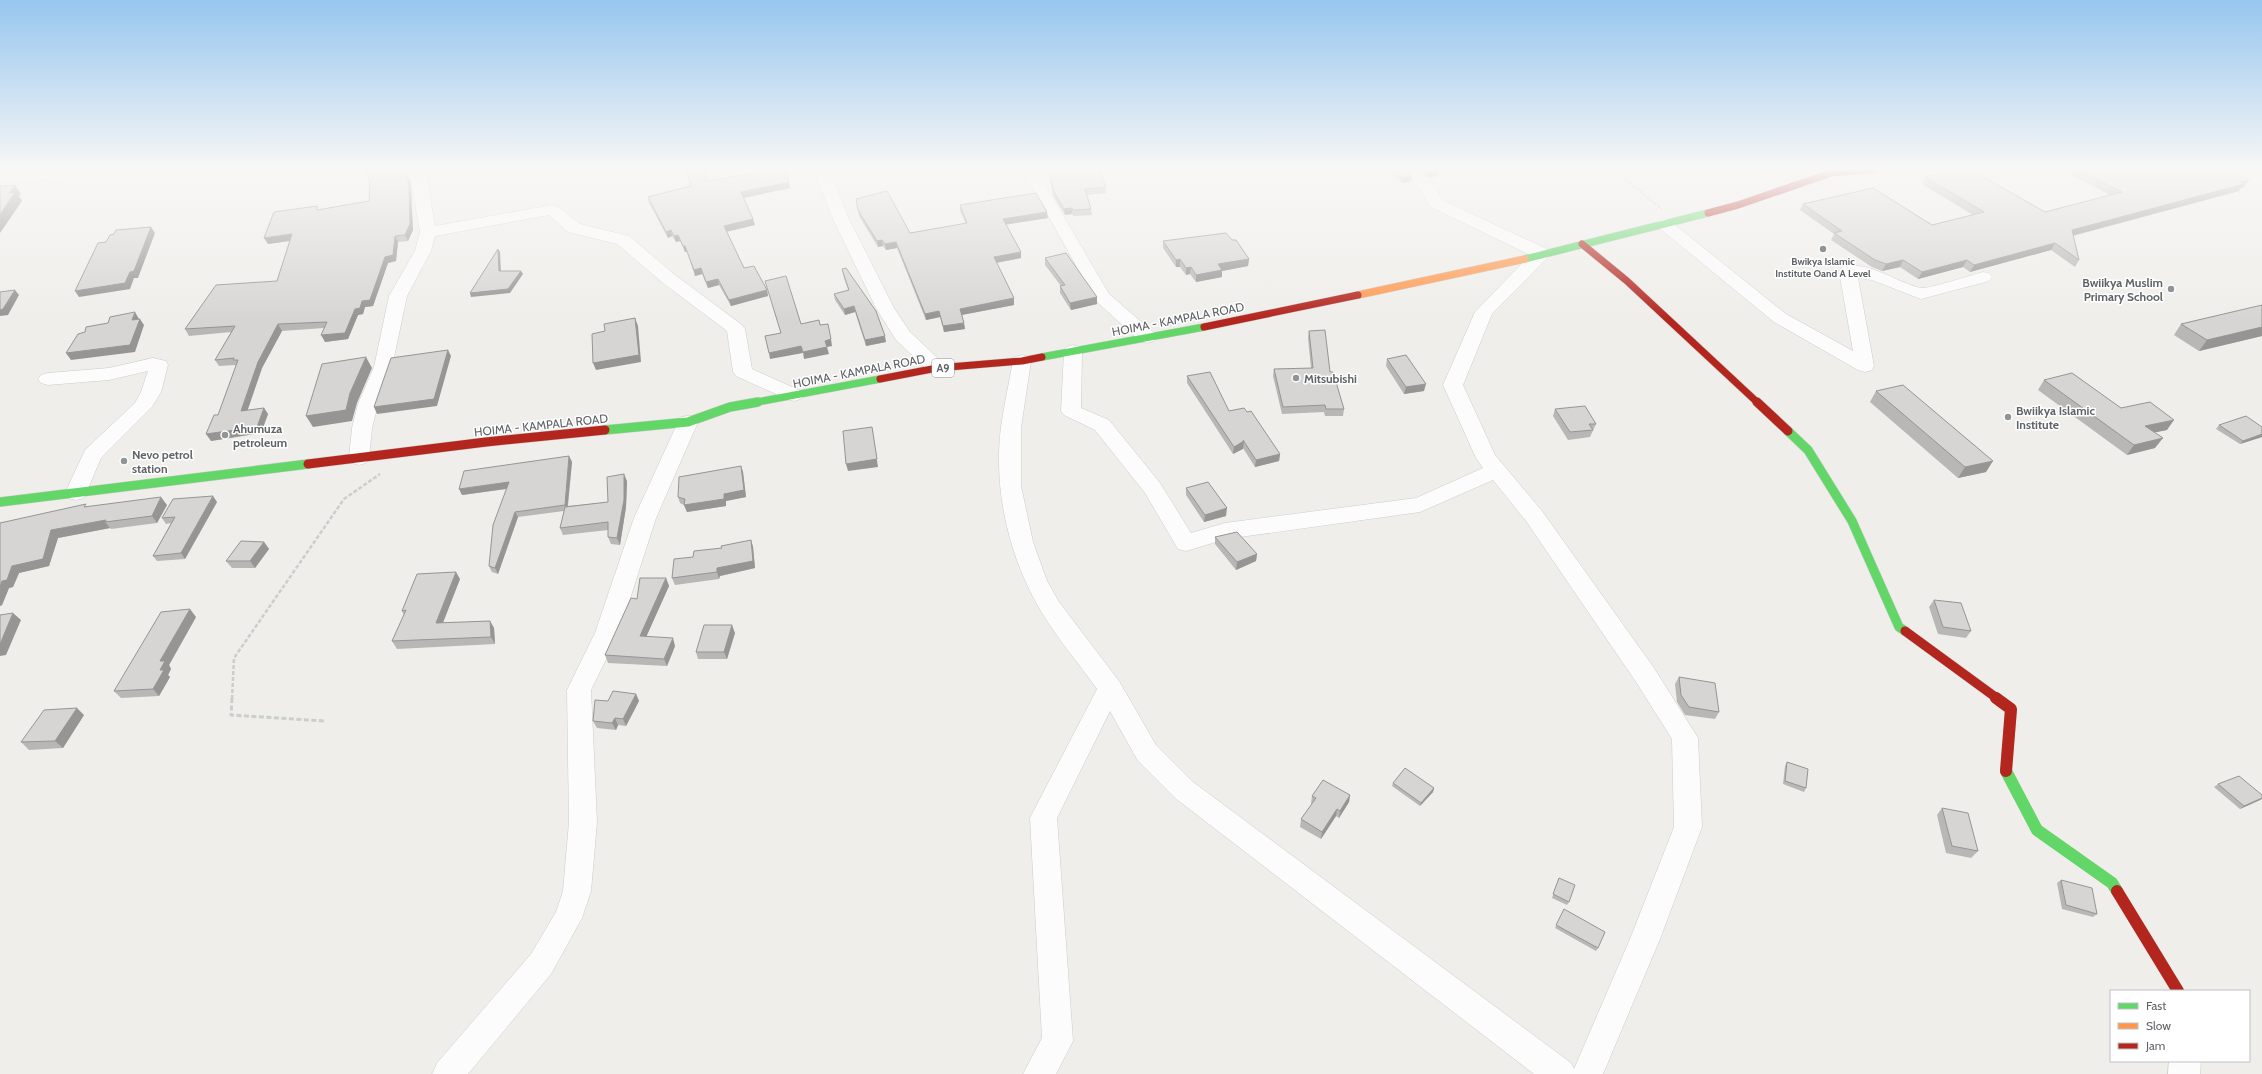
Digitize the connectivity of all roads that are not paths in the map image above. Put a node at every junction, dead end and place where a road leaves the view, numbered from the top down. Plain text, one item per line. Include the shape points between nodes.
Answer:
1 (426, 219) edge
2 (501, 219) edge
3 (563, 219) edge
4 (841, 219) edge
5 (1058, 219) edge
6 (1473, 219) edge
7 (1654, 219) edge
8 (1667, 219) edge
9 (428, 232) junction
10 (1582, 244) junction
11 (1541, 255) junction
12 (1983, 277) dead end
13 (1147, 338) junction
14 (1073, 351) junction
15 (1022, 361) junction
16 (937, 368) junction
17 (48, 379) dead end
18 (794, 395) junction
19 (688, 422) junction
20 (359, 458) junction
21 (1496, 470) junction
22 (76, 493) junction
23 (0, 502) edge
24 (1110, 688) junction
25 (2177, 990) edge
26 (2185, 1062) edge
27 (448, 1074) edge
28 (1039, 1074) edge
29 (1560, 1074) edge
30 (1587, 1074) edge
31 (2184, 1074) edge

1 - 9 street
2 - 9 street
3 - 18 street via 574,228 623,240 669,279 736,329 743,372
4 - 16 street via 885,308 903,336
5 - 13 street via 1102,297
6 - 11 street
7 - 10 main road, HOIMA - KAMPALA ROAD / A9
8 - 12 street via 1780,318 1865,366 1848,271 1876,276 1921,294
9 - 20 street via 423,251 398,296 383,367 368,404 362,428
10 - 11 main road, HOIMA - KAMPALA ROAD / A9
10 - 25 main road via 1627,282 1808,450 1852,521 1898,627 2011,709 2006,773 2037,830 2112,883
11 - 13 main road, HOIMA - KAMPALA ROAD / A9 via 1380,291
11 - 21 street via 1484,312 1453,385 1486,458
13 - 14 main road, HOIMA - KAMPALA ROAD / A9
14 - 15 main road, HOIMA - KAMPALA ROAD / A9
14 - 21 street via 1071,411 1102,425 1152,488 1186,543 1225,531 1420,505
15 - 16 main road, HOIMA - KAMPALA ROAD / A9
15 - 24 street via 1011,428 1010,486 1022,542 1036,581 1051,608
16 - 18 main road, HOIMA - KAMPALA ROAD / A9
17 - 22 street via 109,374 153,364 159,365 151,392 142,407 92,455
18 - 19 main road, HOIMA - KAMPALA ROAD / A9 via 730,407
19 - 20 main road, HOIMA - KAMPALA ROAD / A9 via 486,442
19 - 27 street via 645,518 607,633 579,690 583,822 577,891 568,918 541,964
20 - 22 main road, HOIMA - KAMPALA ROAD / A9
21 - 30 street via 1534,516 1645,675 1685,738 1688,827 1645,939
22 - 23 main road, HOIMA - KAMPALA ROAD / A9
24 - 28 street via 1043,818 1058,1041
24 - 29 street via 1147,753 1184,790
26 - 31 street

